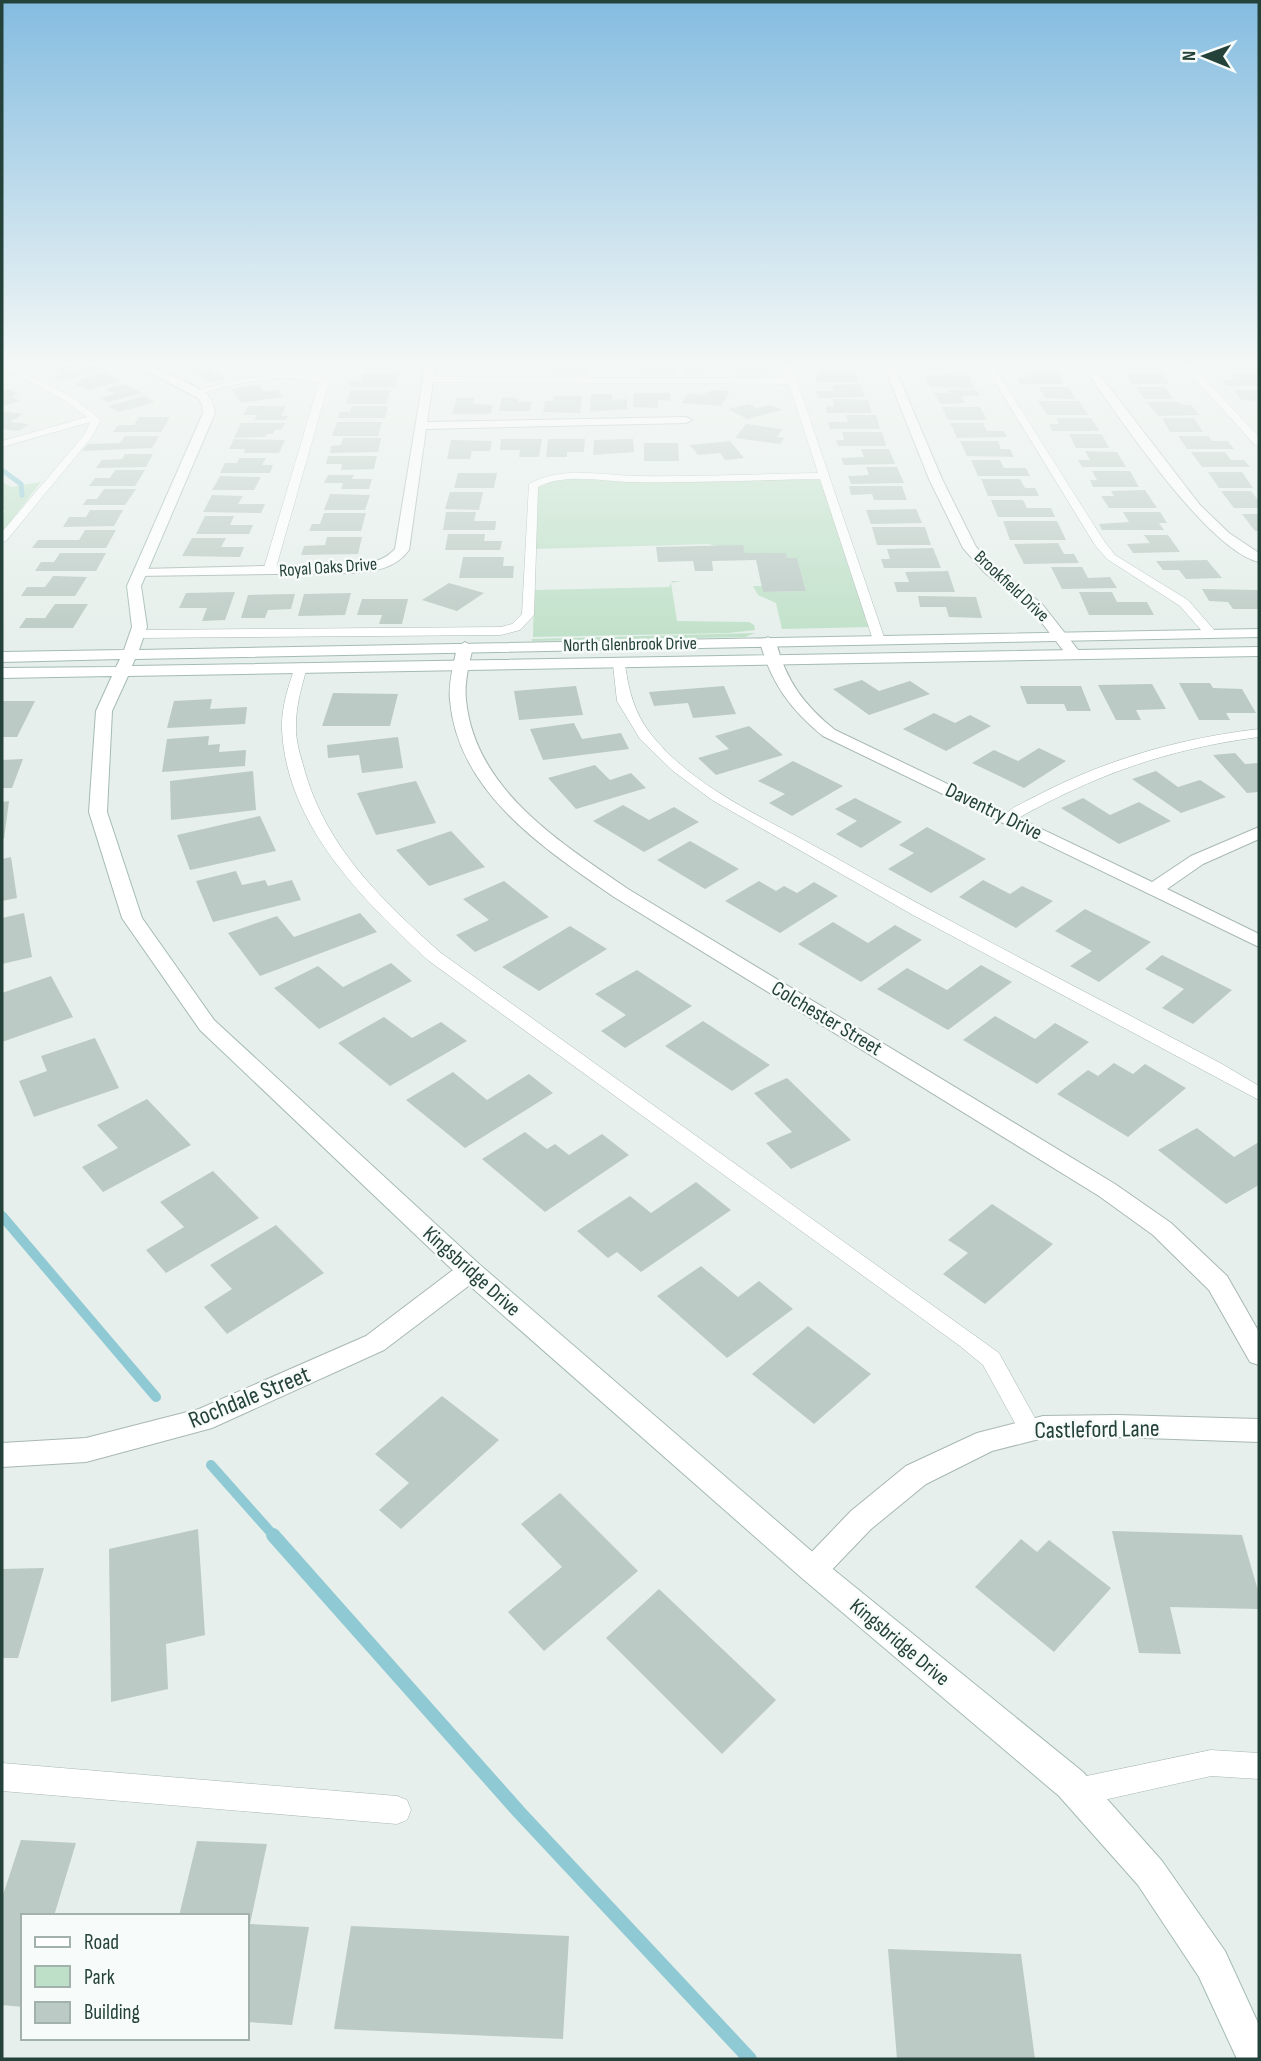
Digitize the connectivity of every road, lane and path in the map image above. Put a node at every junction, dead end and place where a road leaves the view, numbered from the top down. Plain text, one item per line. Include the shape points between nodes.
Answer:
1 (71, 457) edge
2 (190, 457) edge
3 (302, 457) edge
4 (417, 457) edge
5 (818, 457) edge
6 (927, 457) edge
7 (1046, 457) edge
8 (1157, 457) edge
9 (824, 476) junction
10 (2, 539) edge
11 (1259, 558) edge
12 (269, 571) junction
13 (141, 573) junction
14 (139, 634) junction
15 (1211, 634) junction
16 (1259, 634) edge
17 (1061, 637) junction
18 (879, 640) junction
19 (768, 642) junction
20 (1259, 652) edge
21 (1074, 655) junction
22 (464, 656) junction
23 (2, 657) edge
24 (125, 663) junction
25 (773, 663) junction
26 (619, 665) junction
27 (301, 667) junction
28 (2, 673) edge
29 (1259, 733) edge
30 (1008, 818) junction
31 (1259, 832) edge
32 (1153, 890) junction
33 (1259, 942) edge
34 (1259, 1094) edge
35 (470, 1271) junction
36 (1259, 1355) edge
37 (1030, 1429) junction
38 (1259, 1431) edge
39 (2, 1455) edge
40 (813, 1570) junction
41 (1259, 1766) edge
42 (2, 1777) edge
43 (1077, 1792) junction
44 (397, 1810) dead end
45 (1256, 2059) edge

1 - 10 lane
2 - 13 street
3 - 12 lane
4 - 12 street, Royal Oaks Drive via 402,550 395,560 372,567
5 - 9 lane
6 - 17 street, Brookfield Drive via 970,548 991,571 1031,601
7 - 15 lane via 1111,557 1184,603
8 - 11 street via 1214,529
9 - 14 lane via 575,476 537,483 533,486 528,615 516,627 501,631
9 - 18 lane
12 - 13 street, Royal Oaks Drive
13 - 14 street via 133,596 140,614
14 - 24 street, Kingsbridge Drive
15 - 16 street, North Glenbrook Drive
15 - 17 street, North Glenbrook Drive
17 - 18 street, North Glenbrook Drive
17 - 21 street, Brookfield Drive
18 - 19 street, North Glenbrook Drive
19 - 22 street, North Glenbrook Drive
19 - 25 street, Daventry Drive
20 - 21 street, North Glenbrook Drive
21 - 25 street, North Glenbrook Drive
22 - 24 street, North Glenbrook Drive
22 - 26 street, North Glenbrook Drive
22 - 27 street, North Glenbrook Drive
22 - 36 street, Colchester Street via 457,697 460,719 480,767 505,802 557,847 621,892 1107,1190 1162,1229 1218,1283
23 - 24 street, North Glenbrook Drive
24 - 27 street, North Glenbrook Drive
24 - 28 street, North Glenbrook Drive
24 - 35 street, Kingsbridge Drive via 104,711 98,812 132,918 207,1025
25 - 26 street, North Glenbrook Drive
25 - 30 street, Daventry Drive via 778,680 802,712 829,733
26 - 34 lane via 624,701 645,736 717,797 919,912
27 - 37 lane via 289,726 300,786 342,864 377,901 435,957 968,1340 991,1359
29 - 30 lane via 1160,751 1101,769
30 - 32 street, Daventry Drive
31 - 32 street via 1196,860
32 - 33 street, Daventry Drive
35 - 39 street, Rochdale Street via 375,1343 202,1420 86,1450
35 - 40 street, Kingsbridge Drive
37 - 38 street, Castleford Lane via 1117,1426
37 - 40 street, Castleford Lane via 987,1441 916,1475 861,1520
40 - 43 street, Kingsbridge Drive
41 - 43 lane via 1211,1763
42 - 44 lane
43 - 45 street, Kingsbridge Drive via 1150,1873 1212,1964

